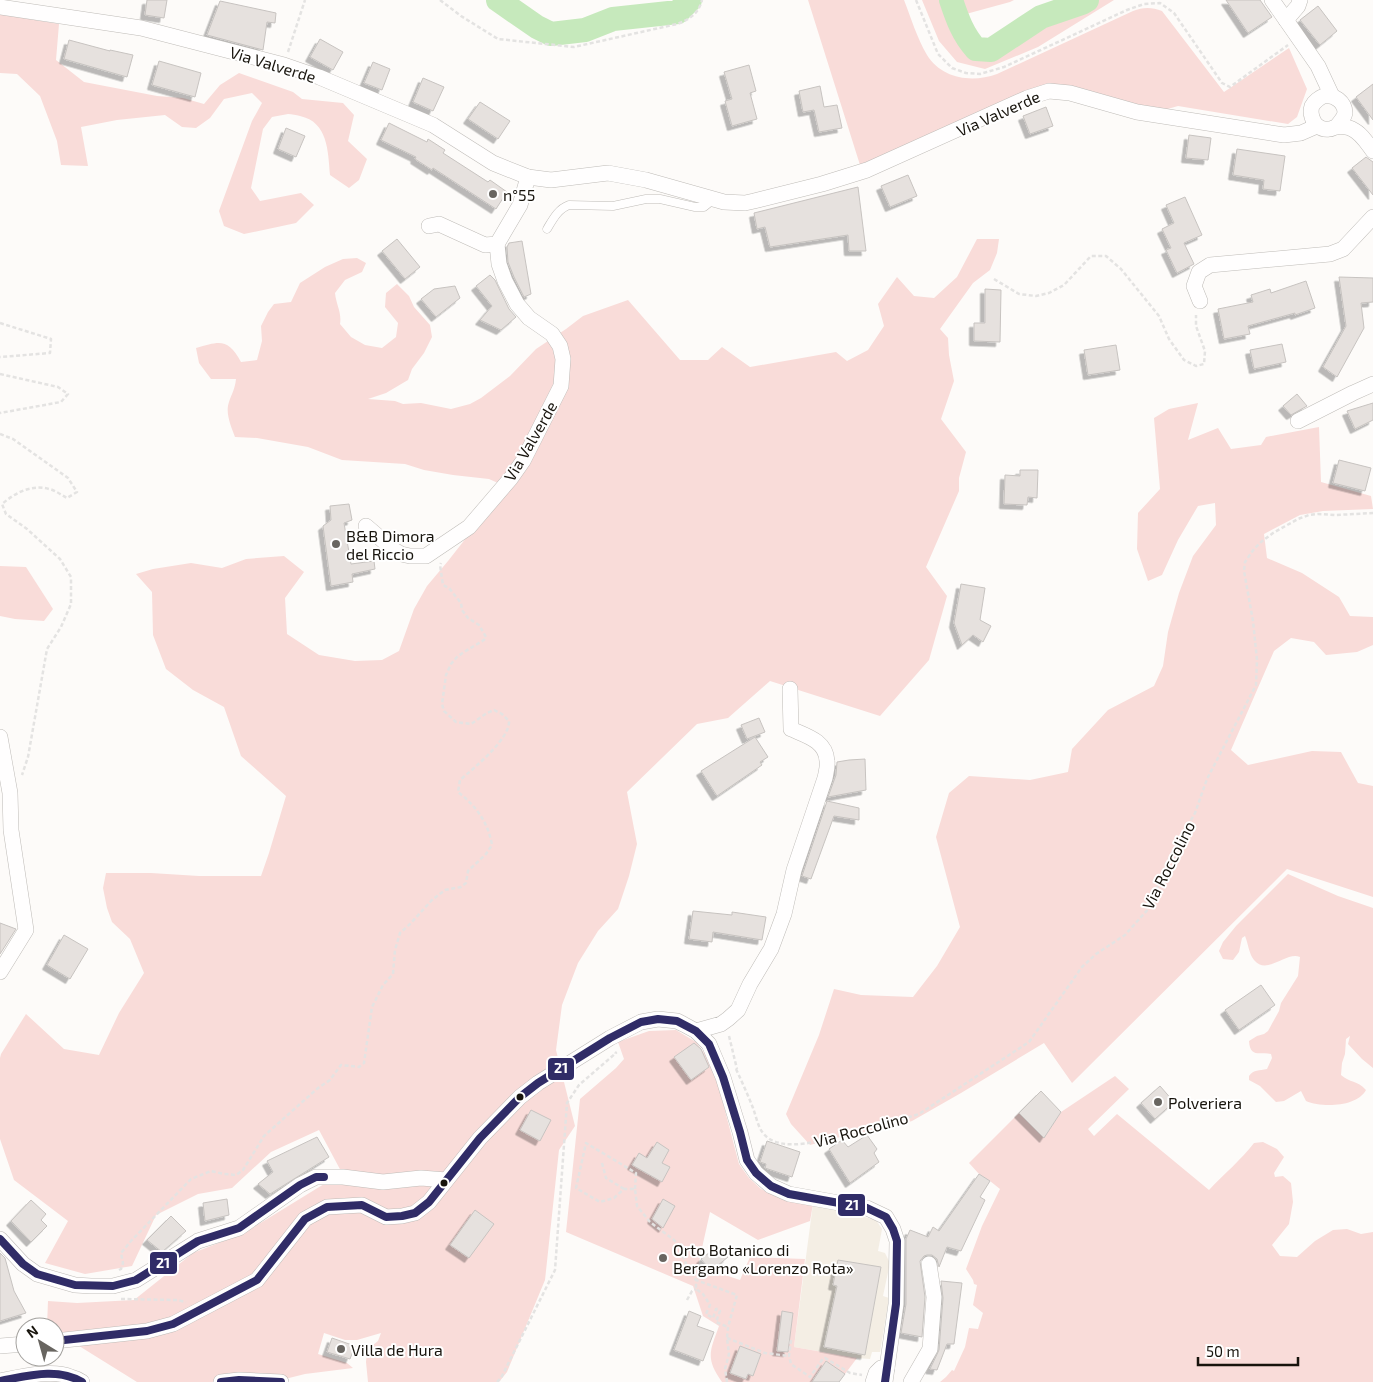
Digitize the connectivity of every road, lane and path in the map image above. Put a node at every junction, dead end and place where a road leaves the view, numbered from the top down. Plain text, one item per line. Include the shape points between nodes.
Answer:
1 (305, 0) edge
2 (440, 0) edge
3 (702, 0) edge
4 (916, 0) edge
5 (1272, 0) edge
6 (1300, 0) edge
7 (0, 7) edge
8 (1286, 20) junction
9 (1298, 38) junction
10 (284, 65) junction
11 (1325, 97) junction
12 (1341, 120) junction
13 (1314, 121) junction
14 (1373, 139) edge
15 (1373, 151) edge
16 (528, 177) junction
17 (714, 199) junction
18 (1373, 217) edge
19 (429, 226) dead end
20 (548, 229) dead end
21 (497, 244) junction
22 (994, 280) dead end
23 (1200, 301) joint
24 (0, 322) edge
25 (0, 357) edge
26 (0, 374) edge
27 (1373, 384) edge
28 (0, 413) edge
29 (1298, 422) dead end
30 (0, 434) edge
31 (1373, 513) edge
32 (366, 526) dead end
33 (443, 544) junction
34 (790, 689) dead end
35 (0, 737) edge
36 (8, 784) junction
37 (0, 972) edge
38 (696, 1031) junction
39 (729, 1033) dead end
40 (610, 1038) junction
41 (731, 1058) dead end
42 (737, 1071) junction
43 (602, 1163) dead end
44 (446, 1180) junction
45 (624, 1189) junction
46 (634, 1189) junction
47 (0, 1239) edge
48 (928, 1264) dead end
49 (113, 1270) dead end
50 (696, 1280) junction
51 (696, 1289) junction
52 (687, 1300) dead end
53 (728, 1327) junction
54 (727, 1338) junction
55 (65, 1340) edge
56 (792, 1340) dead end
57 (15, 1345) edge
58 (0, 1346) edge
59 (789, 1356) junction
60 (880, 1376) edge
61 (0, 1381) edge
62 (82, 1382) edge
63 (221, 1382) edge
64 (281, 1382) edge
65 (497, 1382) edge
66 (726, 1382) edge
67 (911, 1382) edge

1 - 10 path
2 - 3 path via 498,39 574,47 683,22 700,7
4 - 9 path via 938,54 952,68 966,73 980,74 1004,68 1144,4 1160,3 1174,13 1222,83 1230,87
5 - 8 street
6 - 8 street
7 - 10 street, Via Valverde via 141,28
8 - 9 street
9 - 11 street via 1318,66
10 - 16 street, Via Valverde via 433,125 493,163
11 - 12 street via 1339,99 1343,106
11 - 13 street via 1312,106
12 - 13 street via 1330,129
12 - 14 street via 1362,126
12 - 15 street via 1357,132
13 - 17 street, Via Valverde via 1290,135 1284,135 1137,112 1070,93 1049,91 868,170 754,201
16 - 17 street, Via Valverde via 551,180 608,173
16 - 21 street via 520,205
17 - 20 lane, Via Valverde via 704,207 695,208 660,199 612,206 569,205 563,207
18 - 23 street via 1342,249 1330,254 1210,265 1200,272 1194,286
19 - 21 street via 439,224 485,245
21 - 33 street, Via Valverde via 499,264 517,304 529,318 552,334 560,346 563,359 561,386 511,478 468,527
22 - 23 path via 1019,294 1036,296 1064,285 1091,256 1106,256 1121,269 1159,316 1169,339 1184,360 1196,366 1204,364 1205,351 1196,326
24 - 25 path via 51,339 50,353
26 - 28 path via 58,387 68,394 61,402
27 - 29 street
30 - 36 path via 13,439 68,478 77,492 67,498 50,489 33,487 2,504 6,514 60,558 71,586 71,604 47,649 26,763 21,776
31 - 42 path, Via Roccolino via 1318,514 1298,519 1261,542 1245,562 1257,660 1256,685 1207,779 1195,813 1166,864 1150,907 1125,935 1082,966 1029,1042 919,1114 812,1143 785,1144 762,1133
32 - 33 street, Via Valverde via 401,554 426,556
33 - 49 path via 445,553 440,565 443,584 462,603 462,610 479,625 486,637 451,664 446,676 444,711 456,722 471,724 494,710 509,721 506,732 490,753 460,780 458,792 482,816 492,845 468,871 466,883 445,890 432,900 400,934 393,974 383,985 372,1007 364,1063 359,1067 341,1065 330,1080 264,1136 243,1170 236,1175 212,1171 191,1179 121,1253 121,1269
34 - 38 street via 791,728 824,748 827,762 825,778 771,949 738,1010 721,1024
35 - 36 street
36 - 37 street via 11,830 26,930
38 - 40 street via 677,1021 658,1020 641,1022
38 - 60 street via 709,1044 723,1077 747,1160 756,1174 771,1186 790,1194 866,1208 886,1216 894,1229 896,1304
39 - 42 path, Via Roccolino
40 - 44 street via 538,1083 513,1103
40 - 65 path via 616,1053 579,1085 567,1103 555,1270
41 - 42 path, Via Roccolino
43 - 45 path via 606,1178
44 - 47 street via 421,1178 383,1182 316,1177 240,1228 198,1241 136,1280 113,1286 75,1285 37,1274
44 - 55 street via 429,1202 415,1213 402,1216 386,1216 362,1205 327,1206 305,1219 256,1280 173,1324 146,1331
45 - 46 path
45 - 46 path via 614,1198 600,1202 576,1188 586,1143 636,1173
46 - 50 path via 637,1206 650,1222 680,1246
48 - 67 street via 934,1297 930,1349
50 - 51 path
50 - 53 path via 737,1295
51 - 52 path
51 - 53 path via 710,1304 706,1314 713,1318 718,1309 716,1322
53 - 54 path
54 - 59 path via 765,1353
54 - 66 path
56 - 59 path
57 - 58 street
59 - 60 path via 791,1364 810,1377 825,1358 850,1373
61 - 62 street via 47,1374 70,1376
63 - 64 street

